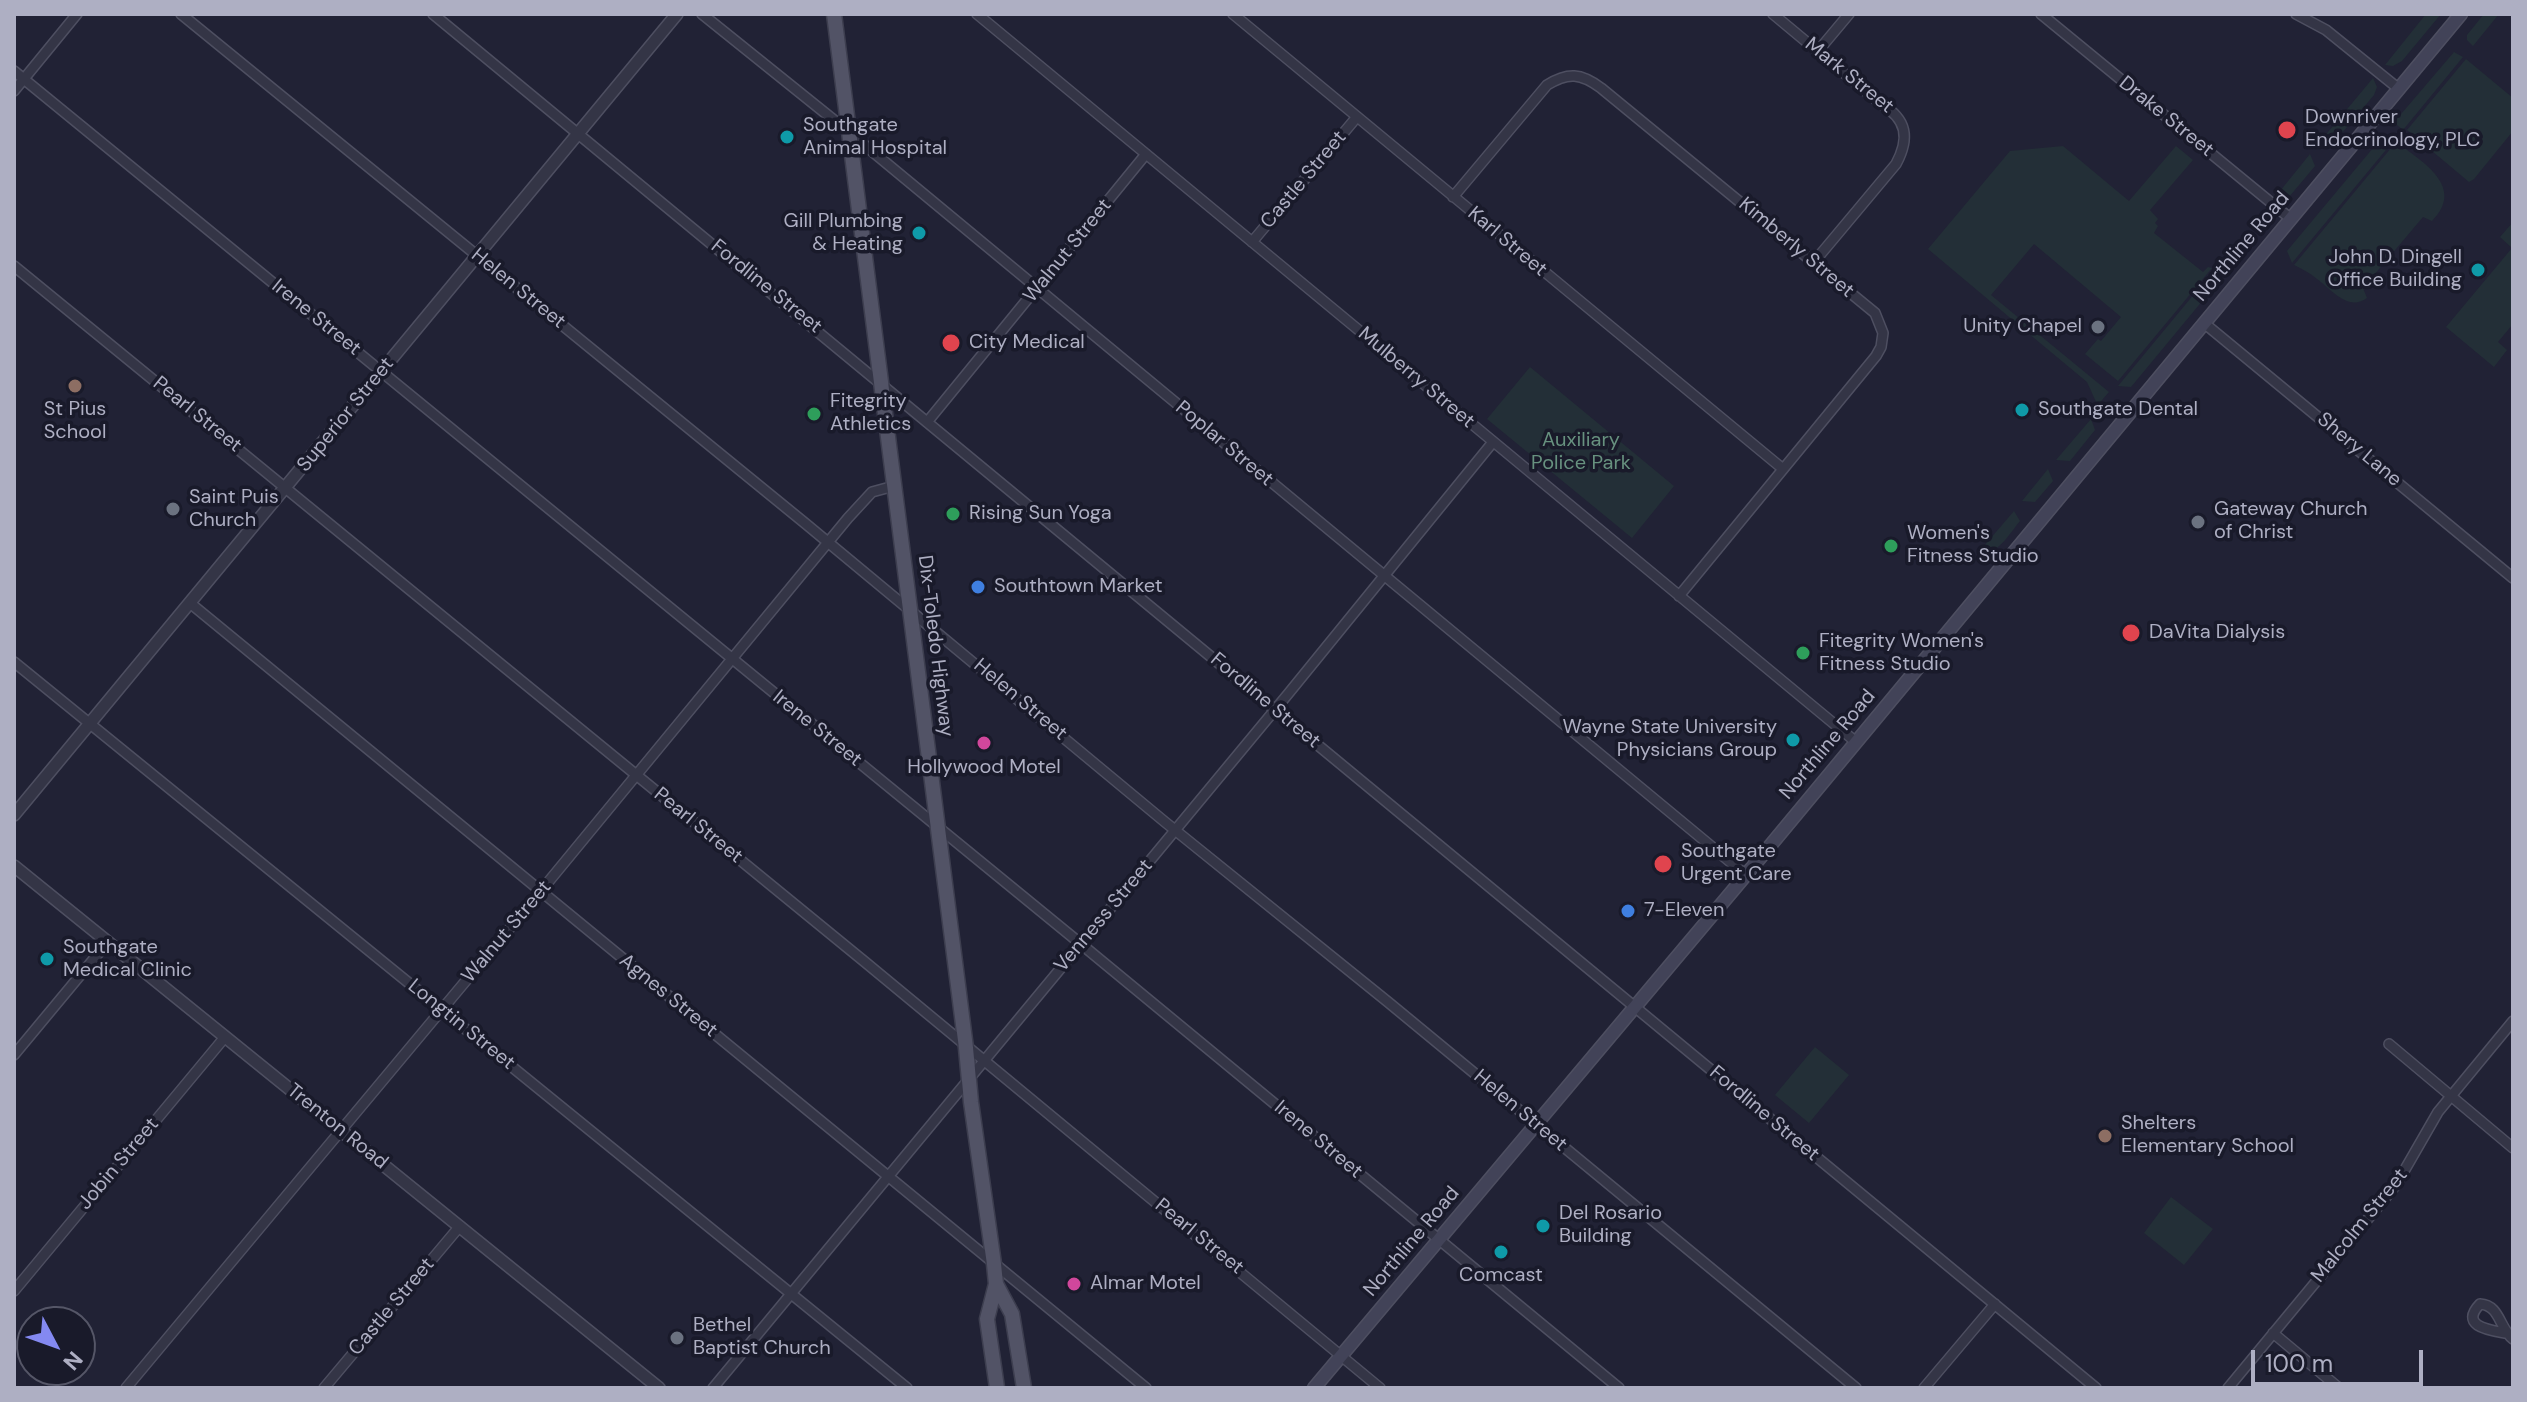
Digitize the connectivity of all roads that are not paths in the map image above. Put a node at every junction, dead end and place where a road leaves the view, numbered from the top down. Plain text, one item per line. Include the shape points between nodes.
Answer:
1 (77, 14) edge
2 (181, 14) edge
3 (433, 14) edge
4 (677, 14) edge
5 (702, 14) edge
6 (834, 14) edge
7 (977, 14) edge
8 (1233, 14) edge
9 (1773, 14) edge
10 (1849, 14) edge
11 (2041, 14) edge
12 (2296, 14) edge
13 (2461, 14) edge
14 (1818, 51) junction
15 (14, 71) edge
16 (23, 79) junction
17 (2399, 89) junction
18 (14, 91) edge
19 (1356, 118) junction
20 (579, 133) junction
21 (850, 133) junction
22 (1146, 154) junction
23 (1453, 197) junction
24 (2291, 219) junction
25 (1252, 242) junction
26 (478, 255) junction
27 (1814, 262) junction
28 (14, 266) edge
29 (1036, 290) junction
30 (2204, 323) junction
31 (382, 371) junction
32 (881, 382) junction
33 (928, 421) junction
34 (1493, 442) junction
35 (1783, 469) junction
36 (894, 486) junction
37 (286, 488) junction
38 (827, 542) junction
39 (1384, 577) junction
40 (2513, 578) edge
41 (1679, 596) junction
42 (190, 603) junction
43 (910, 609) junction
44 (732, 660) junction
45 (14, 662) edge
46 (1275, 709) junction
47 (90, 725) junction
48 (1856, 742) junction
49 (636, 776) junction
50 (14, 815) edge
51 (938, 827) junction
52 (1175, 830) junction
53 (14, 866) edge
54 (1746, 875) junction
55 (540, 892) junction
56 (107, 943) junction
57 (1081, 944) junction
58 (1635, 1008) junction
59 (442, 1010) junction
60 (2513, 1021) edge
61 (225, 1037) junction
62 (2389, 1044) dead end
63 (966, 1048) junction
64 (14, 1055) edge
65 (982, 1061) junction
66 (969, 1077) junction
67 (2450, 1096) junction
68 (1536, 1125) junction
69 (341, 1130) junction
70 (2513, 1148) edge
71 (889, 1176) junction
72 (460, 1226) junction
73 (1439, 1240) junction
74 (994, 1264) junction
75 (996, 1284) junction
76 (14, 1291) edge
77 (792, 1294) junction
78 (1995, 1304) junction
79 (2273, 1333) junction
80 (1342, 1355) junction
81 (126, 1388) edge
82 (324, 1388) edge
83 (659, 1388) edge
84 (713, 1388) edge
85 (907, 1388) edge
86 (997, 1388) edge
87 (1024, 1388) edge
88 (1146, 1388) edge
89 (1314, 1388) edge
90 (1380, 1388) edge
91 (1619, 1388) edge
92 (1856, 1388) edge
93 (1924, 1388) edge
94 (2096, 1388) edge
95 (2228, 1388) edge
96 (2339, 1388) edge

1 - 16 street
2 - 26 street, Helen Street
3 - 20 street, Fordline Street
4 - 20 street, Superior Street
5 - 21 street, Poplar Street
6 - 21 main road, Dix-Toledo Highway
7 - 22 street, Mulberry Street
8 - 19 street, Karl Street
9 - 14 street, Mark Street
10 - 14 street
11 - 24 street, Drake Street
12 - 17 street via 2326,30
13 - 17 main road, Northline Road
14 - 27 street, Mark Street via 1895,112 1905,139 1896,164
15 - 16 street, Irene Street
16 - 18 street
16 - 31 street, Irene Street
17 - 24 main road, Northline Road
19 - 23 street, Karl Street
19 - 25 street, Castle Street
20 - 26 street, Superior Street
20 - 32 street, Fordline Street
21 - 29 street, Poplar Street
21 - 32 main road, Dix-Toledo Highway
22 - 25 street, Mulberry Street
22 - 29 street, Walnut Street
23 - 27 street, Kimberly Street via 1547,85 1561,76 1583,76
23 - 35 street, Karl Street
24 - 30 main road, Northline Road
25 - 34 street, Mulberry Street
26 - 31 street, Superior Street
26 - 38 street, Helen Street
27 - 35 street, Kimberly Street via 1875,313 1883,340 1876,356
28 - 37 street, Pearl Street
29 - 33 street, Walnut Street
29 - 39 street, Poplar Street
30 - 40 street, Shery Lane
30 - 48 main road, Northline Road
31 - 37 street, Superior Street
31 - 44 street, Irene Street
32 - 33 street, Fordline Street
32 - 36 main road, Dix-Toledo Highway
33 - 46 street, Fordline Street
34 - 39 street, Venness Street
34 - 41 street, Mulberry Street
35 - 41 street, Kimberly Street
36 - 38 street, Walnut Street via 872,492
36 - 43 main road, Dix-Toledo Highway
37 - 42 street, Superior Street
37 - 49 street, Pearl Street
38 - 43 street, Helen Street
38 - 44 street, Walnut Street
39 - 46 street, Venness Street
39 - 54 street, Poplar Street
41 - 48 street, Mulberry Street
42 - 47 street, Superior Street
42 - 55 street, Agnes Street
43 - 51 main road, Dix-Toledo Highway
43 - 52 street, Helen Street
44 - 49 street, Walnut Street
44 - 51 street, Irene Street
45 - 47 street, Longtin Street
46 - 52 street, Venness Street
46 - 58 street, Fordline Street
47 - 50 street, Superior Street
47 - 59 street, Longtin Street
48 - 54 main road, Northline Road
49 - 55 street, Walnut Street
49 - 63 street, Pearl Street
51 - 57 street, Irene Street
51 - 63 main road, Dix-Toledo Highway
52 - 57 street, Venness Street
52 - 68 street, Helen Street
53 - 56 street, Trenton Road
54 - 58 main road, Northline Road
55 - 59 street, Walnut Street
55 - 71 street, Agnes Street
56 - 61 street, Trenton Road
56 - 64 street
57 - 65 street, Venness Street
57 - 73 street, Irene Street
58 - 68 main road, Northline Road
58 - 78 street, Fordline Street
59 - 69 street, Walnut Street
59 - 77 street, Longtin Street
60 - 67 street, Malcolm Street
61 - 69 street, Trenton Road
61 - 76 street, Jobin Street
62 - 67 street
63 - 65 street, Pearl Street
63 - 66 main road, Dix-Toledo Highway
65 - 66 street, Venness Street
65 - 80 street, Pearl Street
66 - 71 street, Venness Street
66 - 74 main road, Dix-Toledo Highway
67 - 70 street
67 - 79 street, Malcolm Street via 2396,1185
68 - 73 main road, Northline Road
68 - 92 street, Helen Street
69 - 72 street, Trenton Road
69 - 81 street, Walnut Street
71 - 74 street, Agnes Street
71 - 77 street, Venness Street
72 - 82 street, Castle Street
72 - 83 street, Trenton Road
73 - 80 main road, Northline Road
73 - 91 street, Irene Street
74 - 75 main road, Dix-Toledo Highway
74 - 88 street, Agnes Street
75 - 86 main road, Dix-Toledo Highway via 987,1319
75 - 87 main road, Dix-Toledo Highway via 1012,1314
77 - 84 street, Venness Street
77 - 85 street, Longtin Street
78 - 93 street
78 - 94 street, Fordline Street
79 - 95 street, Malcolm Street
79 - 96 street
80 - 89 main road, Northline Road
80 - 90 street, Pearl Street

